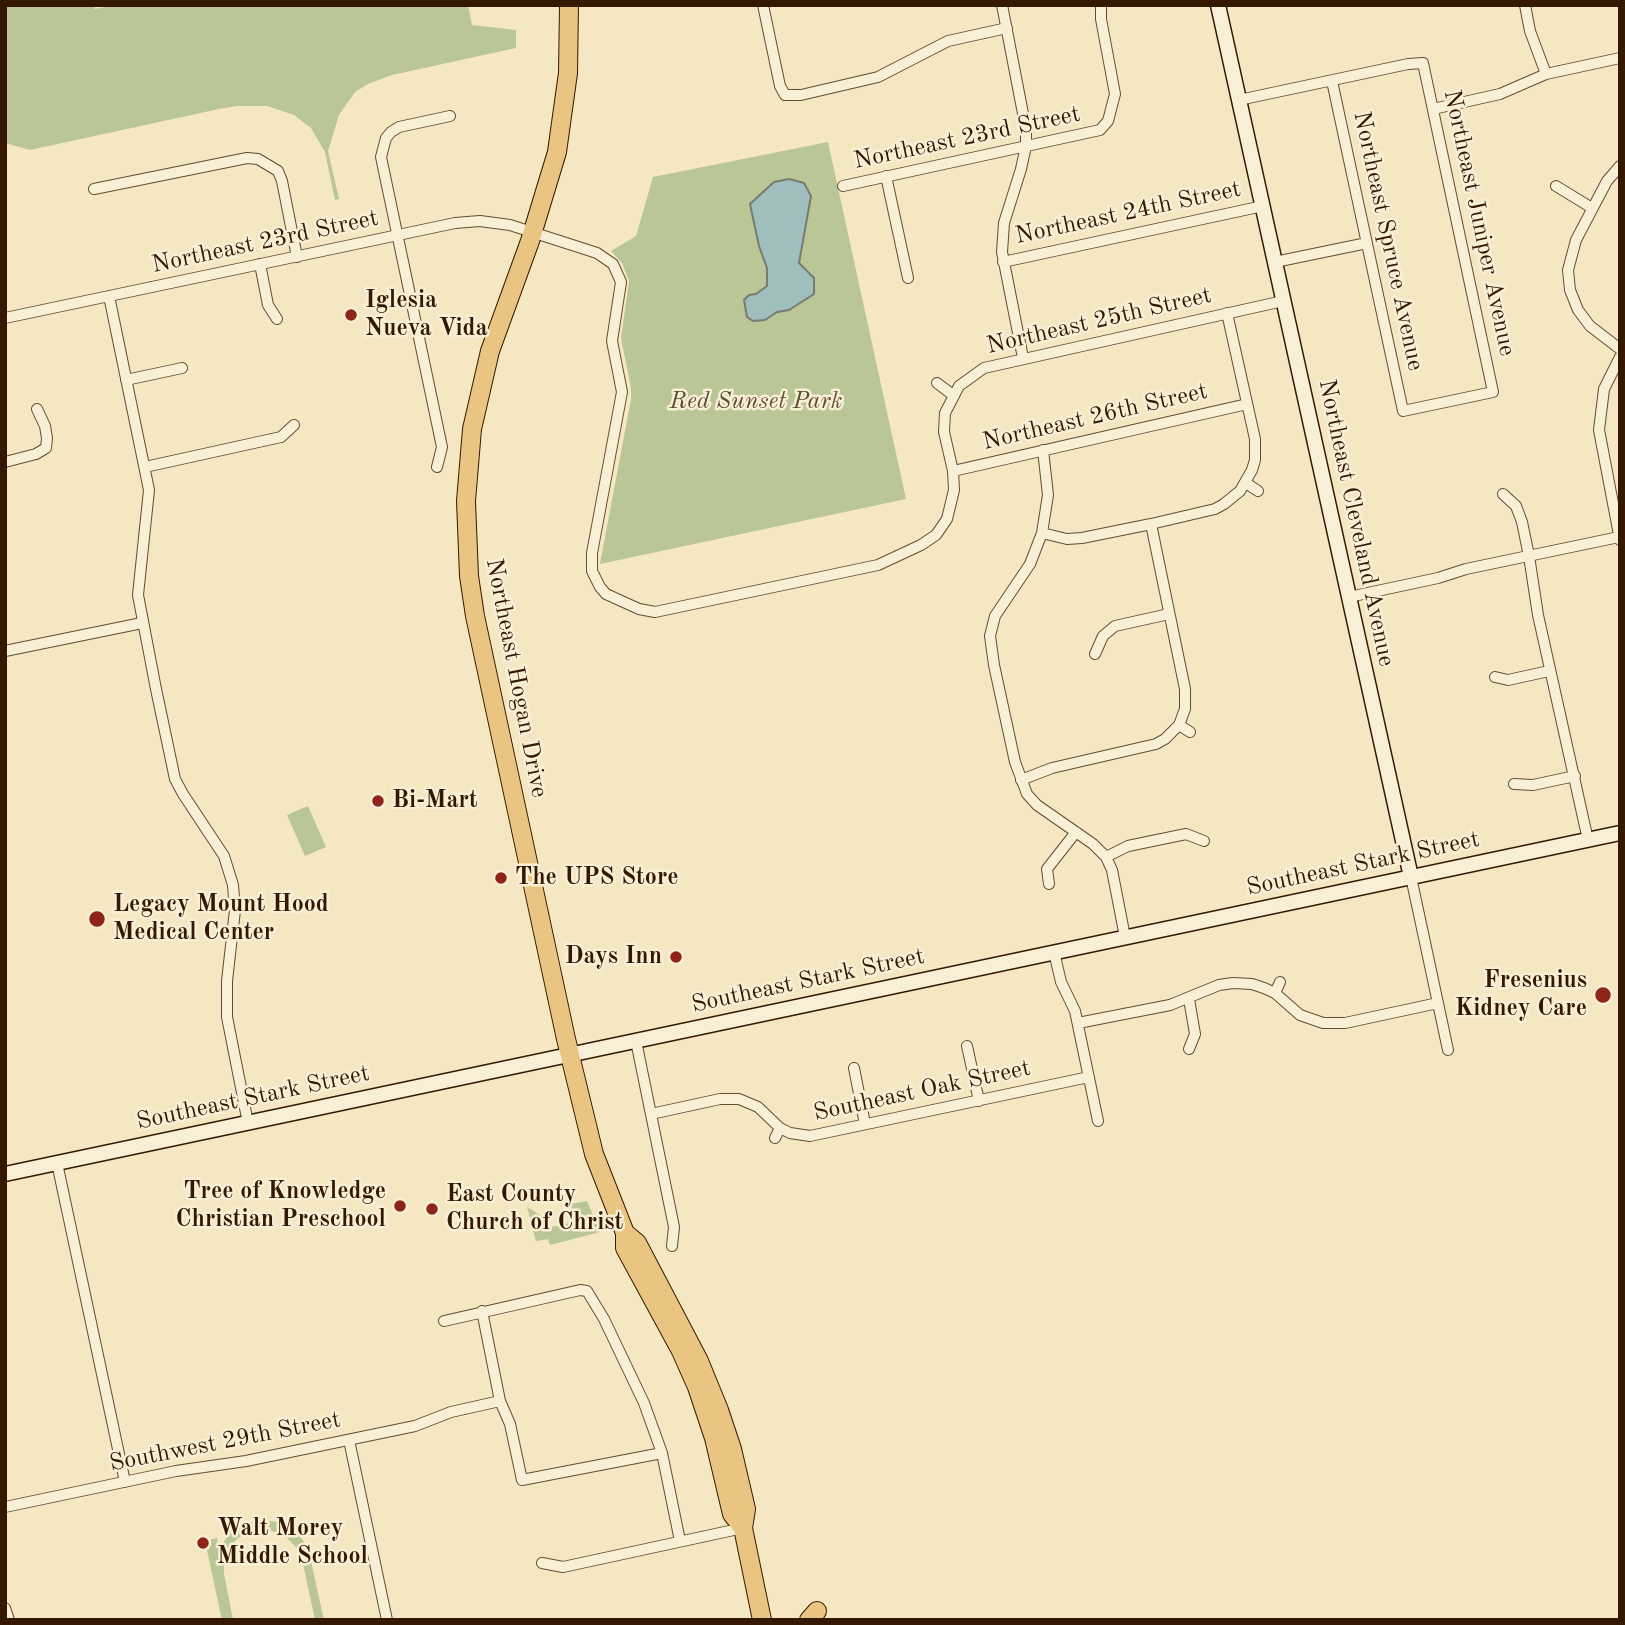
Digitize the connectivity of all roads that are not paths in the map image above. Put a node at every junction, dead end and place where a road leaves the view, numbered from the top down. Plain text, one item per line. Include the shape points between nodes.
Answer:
1 (569, 5) edge
2 (763, 5) edge
3 (1002, 5) edge
4 (1101, 5) edge
5 (1219, 5) edge
6 (1525, 5) edge
7 (1007, 28) junction
8 (1620, 58) edge
9 (1546, 74) junction
10 (1332, 81) junction
11 (1239, 100) junction
12 (1433, 108) junction
13 (450, 116) dead end
14 (1026, 146) junction
15 (1620, 166) edge
16 (886, 176) junction
17 (843, 186) dead end
18 (1556, 186) dead end
19 (94, 189) dead end
20 (1263, 206) junction
21 (1592, 208) junction
22 (533, 231) junction
23 (398, 235) junction
24 (1367, 243) junction
25 (297, 257) junction
26 (1003, 262) junction
27 (1275, 262) junction
28 (260, 264) junction
29 (908, 278) dead end
30 (109, 296) junction
31 (1283, 301) junction
32 (1227, 313) junction
33 (5, 318) edge
34 (277, 319) dead end
35 (1620, 349) edge
36 (1620, 357) edge
37 (1023, 358) junction
38 (182, 368) dead end
39 (127, 380) junction
40 (937, 383) dead end
41 (953, 395) junction
42 (1247, 404) junction
43 (37, 409) dead end
44 (1404, 411) joint
45 (295, 425) dead end
46 (1043, 450) junction
47 (5, 461) edge
48 (145, 467) junction
49 (437, 467) dead end
50 (953, 471) junction
51 (1246, 483) junction
52 (1258, 491) dead end
53 (1503, 494) dead end
54 (1151, 524) junction
55 (1042, 533) junction
56 (1620, 538) edge
57 (1530, 556) junction
58 (1349, 597) junction
59 (1169, 614) junction
60 (142, 623) junction
61 (5, 652) edge
62 (1095, 654) dead end
63 (1549, 671) junction
64 (1495, 677) dead end
65 (1179, 725) junction
66 (1190, 732) dead end
67 (1575, 776) junction
68 (1021, 780) junction
69 (1514, 784) dead end
70 (1076, 832) junction
71 (1620, 833) edge
72 (1588, 840) junction
73 (1204, 841) dead end
74 (1106, 857) junction
75 (1411, 877) junction
76 (1049, 884) dead end
77 (1125, 937) junction
78 (1054, 952) junction
79 (1280, 982) dead end
80 (1275, 993) junction
81 (1188, 999) junction
82 (1438, 1003) junction
83 (1077, 1023) junction
84 (636, 1041) junction
85 (967, 1046) dead end
86 (1189, 1049) dead end
87 (1448, 1050) dead end
88 (570, 1054) junction
89 (853, 1068) dead end
90 (1089, 1077) junction
91 (979, 1101) junction
92 (651, 1114) junction
93 (1098, 1121) dead end
94 (248, 1123) junction
95 (865, 1124) junction
96 (57, 1163) junction
97 (5, 1174) edge
98 (672, 1246) dead end
99 (482, 1311) junction
100 (444, 1321) dead end
101 (500, 1401) junction
102 (349, 1440) junction
103 (662, 1452) junction
104 (125, 1482) junction
105 (5, 1507) edge
106 (743, 1528) junction
107 (680, 1541) junction
108 (542, 1563) dead end
109 (5, 1608) edge
110 (9, 1620) edge
111 (387, 1620) edge
112 (762, 1620) edge

1 - 22 highway, Northeast Hogan Drive via 562,122
2 - 7 street via 785,95 878,77 948,41
3 - 7 street
4 - 14 street, Northeast 23rd Street via 1115,94 1108,121 1100,130
5 - 11 main road, Northeast Cleveland Avenue
6 - 9 street
7 - 14 street via 1024,108
8 - 9 street
9 - 12 street via 1500,94
10 - 11 street
10 - 12 street, Northeast Juniper Avenue via 1423,63
10 - 24 street, Northeast Spruce Avenue
11 - 20 main road, Northeast Cleveland Avenue
12 - 44 street, Northeast Juniper Avenue via 1493,392
13 - 23 street via 399,127 386,138 381,157
14 - 16 street, Northeast 23rd Street
14 - 26 street via 1004,223
15 - 21 street
16 - 17 street, Northeast 23rd Street
16 - 29 street
18 - 21 street
19 - 25 street via 258,159 278,171 282,181
20 - 26 street, Northeast 24th Street
20 - 27 main road, Northeast Cleveland Avenue
21 - 35 street via 1572,249 1570,290 1584,318
22 - 23 street, Northeast 23rd Street via 480,221
22 - 50 street, Northeast 23rd Street via 606,258 621,282 612,341 621,402 591,561 606,594 639,609 662,610 878,565 936,535 953,500
22 - 88 highway, Northeast Hogan Drive via 480,390 470,452 466,527 475,616
23 - 25 street, Northeast 23rd Street
23 - 49 street via 442,447
24 - 27 street
24 - 44 street, Northeast Spruce Avenue
25 - 28 street, Northeast 23rd Street
26 - 37 street
27 - 31 main road, Northeast Cleveland Avenue
28 - 30 street, Northeast 23rd Street
28 - 34 street via 268,305
30 - 33 street, Northeast 23rd Street
30 - 39 street
31 - 32 street, Northeast 25th Street
31 - 58 main road, Northeast Cleveland Avenue
32 - 37 street, Northeast 25th Street
32 - 42 street
36 - 56 street via 1604,389 1599,419
37 - 41 street, Northeast 25th Street via 975,373
38 - 39 street
39 - 48 street
40 - 41 street
41 - 50 street via 944,422
42 - 46 street, Northeast 26th Street
42 - 51 street via 1255,450
43 - 47 street via 45,426 46,448
45 - 48 street via 281,437
46 - 50 street, Northeast 26th Street
46 - 55 street via 1048,495
48 - 60 street via 148,504 138,596
51 - 52 street
51 - 54 street via 1215,509
53 - 57 street via 1516,506
54 - 55 street via 1082,538
54 - 59 street
55 - 68 street via 1030,564 995,616 990,636
56 - 57 street
57 - 58 street
57 - 63 street
58 - 75 main road, Northeast Cleveland Avenue
59 - 62 street via 1115,626 1103,636
59 - 65 street via 1185,689
60 - 61 street
60 - 94 street via 175,779 224,856 233,885 227,1017
63 - 64 street via 1508,680
63 - 67 street
65 - 66 street
65 - 68 street via 1156,744 1052,768
67 - 69 street
67 - 72 street
68 - 70 street via 1037,804
70 - 74 street
70 - 76 street via 1047,869
71 - 72 main road, Southeast Stark Street
72 - 75 main road, Southeast Stark Street
73 - 74 street via 1186,834 1128,846
74 - 77 street
75 - 77 main road, Southeast Stark Street
75 - 82 street, Northeast Cleveland Avenue
77 - 78 main road, Southeast Stark Street
78 - 83 street
78 - 84 main road, Southeast Stark Street
79 - 80 street
80 - 81 street via 1233,983
80 - 82 street via 1300,1015 1333,1024
81 - 83 street
81 - 86 street via 1195,1034
82 - 87 street, Northeast Cleveland Avenue
83 - 90 street
84 - 88 main road, Southeast Stark Street
84 - 92 street
85 - 91 street
88 - 94 main road, Southeast Stark Street
88 - 106 highway, Northeast Hogan Drive via 594,1154 625,1233 637,1242 711,1387 738,1472 746,1509
89 - 95 street
90 - 91 street, Southeast Oak Street
90 - 93 street
91 - 95 street, Southeast Oak Street
92 - 95 street, Southeast Oak Street via 729,1097 758,1107 778,1133 810,1136
92 - 98 street via 674,1227
94 - 96 main road, Southeast Stark Street
96 - 97 main road, Southeast Stark Street
96 - 104 street
99 - 100 street
99 - 101 street
99 - 103 street via 587,1291 630,1371
101 - 102 street, Southwest 29th Street
101 - 103 street via 522,1480
102 - 104 street, Southwest 29th Street
102 - 111 street
103 - 107 street
104 - 105 street, Southwest 29th Street
106 - 107 street
106 - 112 highway, Northeast Hogan Drive
107 - 108 street via 563,1567
109 - 110 street

